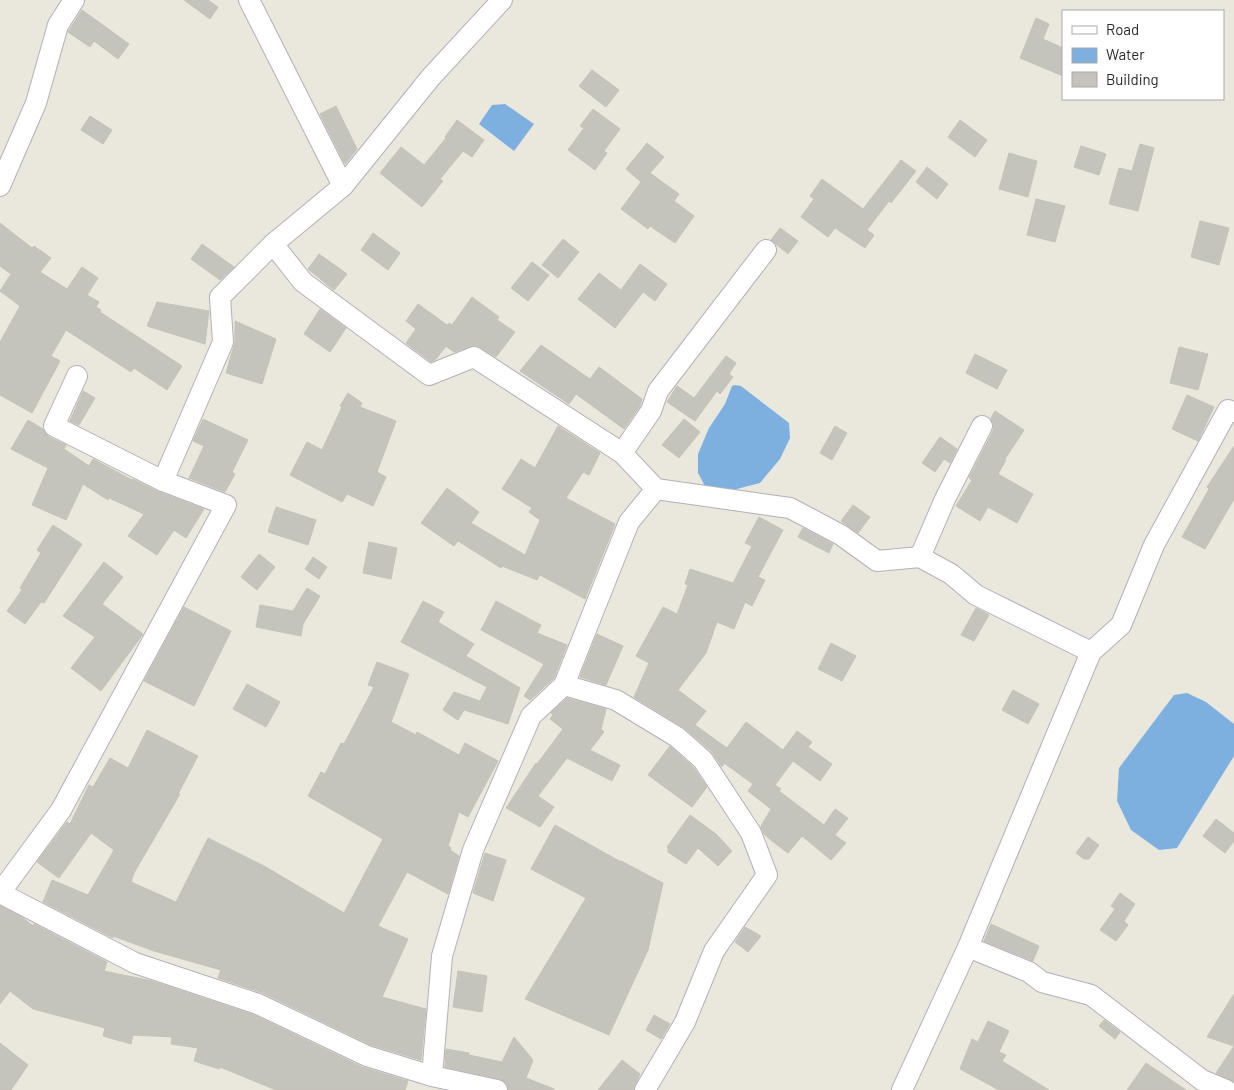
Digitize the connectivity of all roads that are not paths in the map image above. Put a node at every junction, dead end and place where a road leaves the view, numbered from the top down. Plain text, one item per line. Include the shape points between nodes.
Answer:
1 (74, 0) edge
2 (249, 0) edge
3 (502, 0) edge
4 (0, 186) edge
5 (343, 186) junction
6 (273, 244) junction
7 (766, 250) dead end
8 (77, 376) dead end
9 (1234, 412) edge
10 (982, 426) dead end
11 (622, 453) junction
12 (163, 481) junction
13 (656, 490) junction
14 (920, 557) junction
15 (1091, 652) junction
16 (564, 685) junction
17 (0, 893) edge
18 (968, 947) junction
19 (432, 1076) junction
20 (1206, 1085) edge
21 (497, 1090) edge
22 (644, 1090) edge
23 (902, 1090) edge
24 (1226, 1090) edge

1 - 4 street via 58,25 36,103
2 - 5 street
3 - 5 street via 431,78
5 - 6 street
6 - 11 street via 303,282 429,375 474,357
6 - 12 street via 220,297 223,342
7 - 11 street via 658,391 651,412
8 - 12 street via 54,426
9 - 15 street via 1228,410 1154,545 1121,625
10 - 14 street
11 - 13 street
12 - 17 street via 226,505 61,810
13 - 14 street via 790,508 841,535 877,561
13 - 16 street via 629,522
14 - 15 street via 951,574 976,596
15 - 18 street
16 - 19 street via 531,716 473,850 442,956
16 - 22 street via 616,700 677,737 703,760 751,833 767,875 714,951 685,1022
17 - 19 street via 135,963 258,1004 367,1056
18 - 20 street via 1029,972 1042,982 1091,995
18 - 23 street
19 - 21 street
20 - 24 street

